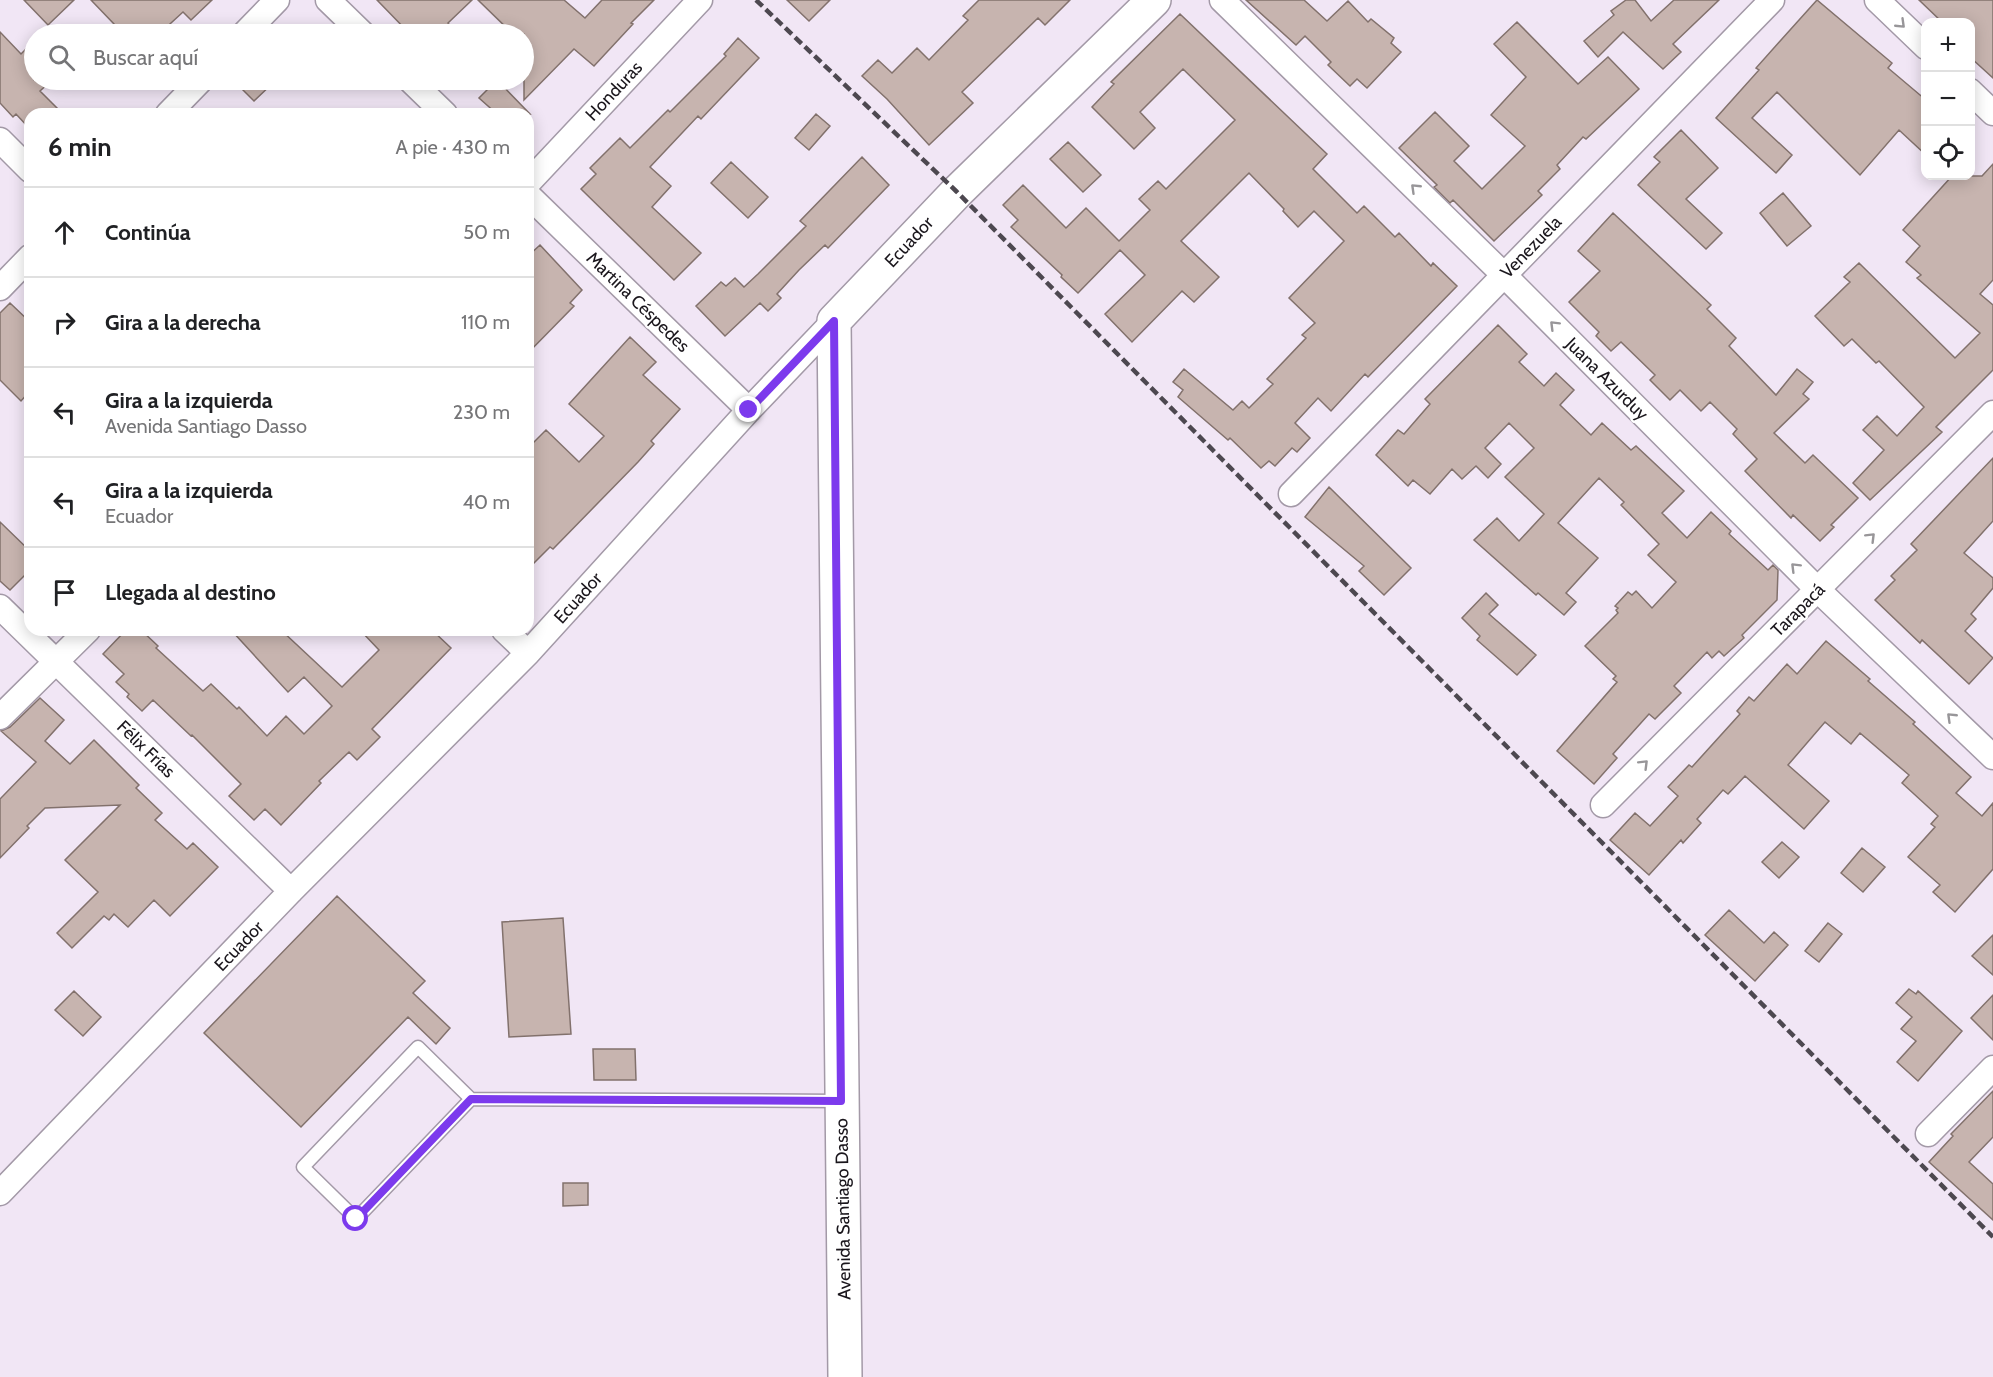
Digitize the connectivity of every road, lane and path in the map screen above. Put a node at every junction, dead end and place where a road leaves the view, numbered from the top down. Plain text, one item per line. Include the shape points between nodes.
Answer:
1 (277, 0) edge
2 (328, 0) edge
3 (700, 0) edge
4 (1154, 0) edge
5 (1222, 0) edge
6 (1772, 0) edge
7 (1877, 0) edge
8 (254, 24) edge
9 (353, 24) edge
10 (1921, 42) edge
11 (191, 90) edge
12 (420, 90) edge
13 (1975, 95) edge
14 (174, 108) edge
15 (439, 108) edge
16 (1993, 113) edge
17 (0, 140) edge
18 (24, 164) edge
19 (534, 177) edge
20 (534, 201) edge
21 (24, 263) edge
22 (1504, 275) junction
23 (0, 288) edge
24 (834, 321) junction
25 (749, 410) junction
26 (1993, 413) edge
27 (1291, 494) dead end
28 (1818, 590) junction
29 (0, 607) edge
30 (24, 631) edge
31 (30, 636) edge
32 (82, 636) edge
33 (510, 636) edge
34 (528, 653) junction
35 (56, 662) junction
36 (0, 717) edge
37 (1993, 757) edge
38 (1603, 805) dead end
39 (291, 891) junction
40 (1993, 1068) edge
41 (471, 1099) junction
42 (841, 1101) junction
43 (1928, 1134) dead end
44 (0, 1193) edge
45 (845, 1377) edge

1 - 8 street
2 - 9 street
3 - 19 street, Honduras
4 - 24 main road, Ecuador via 957,192
22 -> 5 street, Juana Azurduy
6 - 22 street, Venezuela
7 -> 10 street
11 - 14 street
12 - 15 street
13 - 16 street
17 - 18 street
20 - 25 street, Martina Céspedes
21 - 23 street
22 - 27 street, Venezuela
28 -> 22 street, Juana Azurduy
24 - 25 street, Ecuador
24 - 42 main road, Avenida Santiago Dasso
25 - 34 street, Ecuador
28 -> 26 street, Tarapacá
37 -> 28 street, Juana Azurduy
38 -> 28 street, Tarapacá
29 - 30 street, Félix Frías
31 - 35 street, Félix Frías
32 - 35 street
33 - 34 street
34 - 39 street, Ecuador
35 - 36 street
35 - 39 street, Félix Frías
39 - 44 street, Ecuador
40 - 43 street
41 - 41 lane via 356,1219 303,1167 418,1047
41 - 42 lane
42 - 45 main road, Avenida Santiago Dasso

